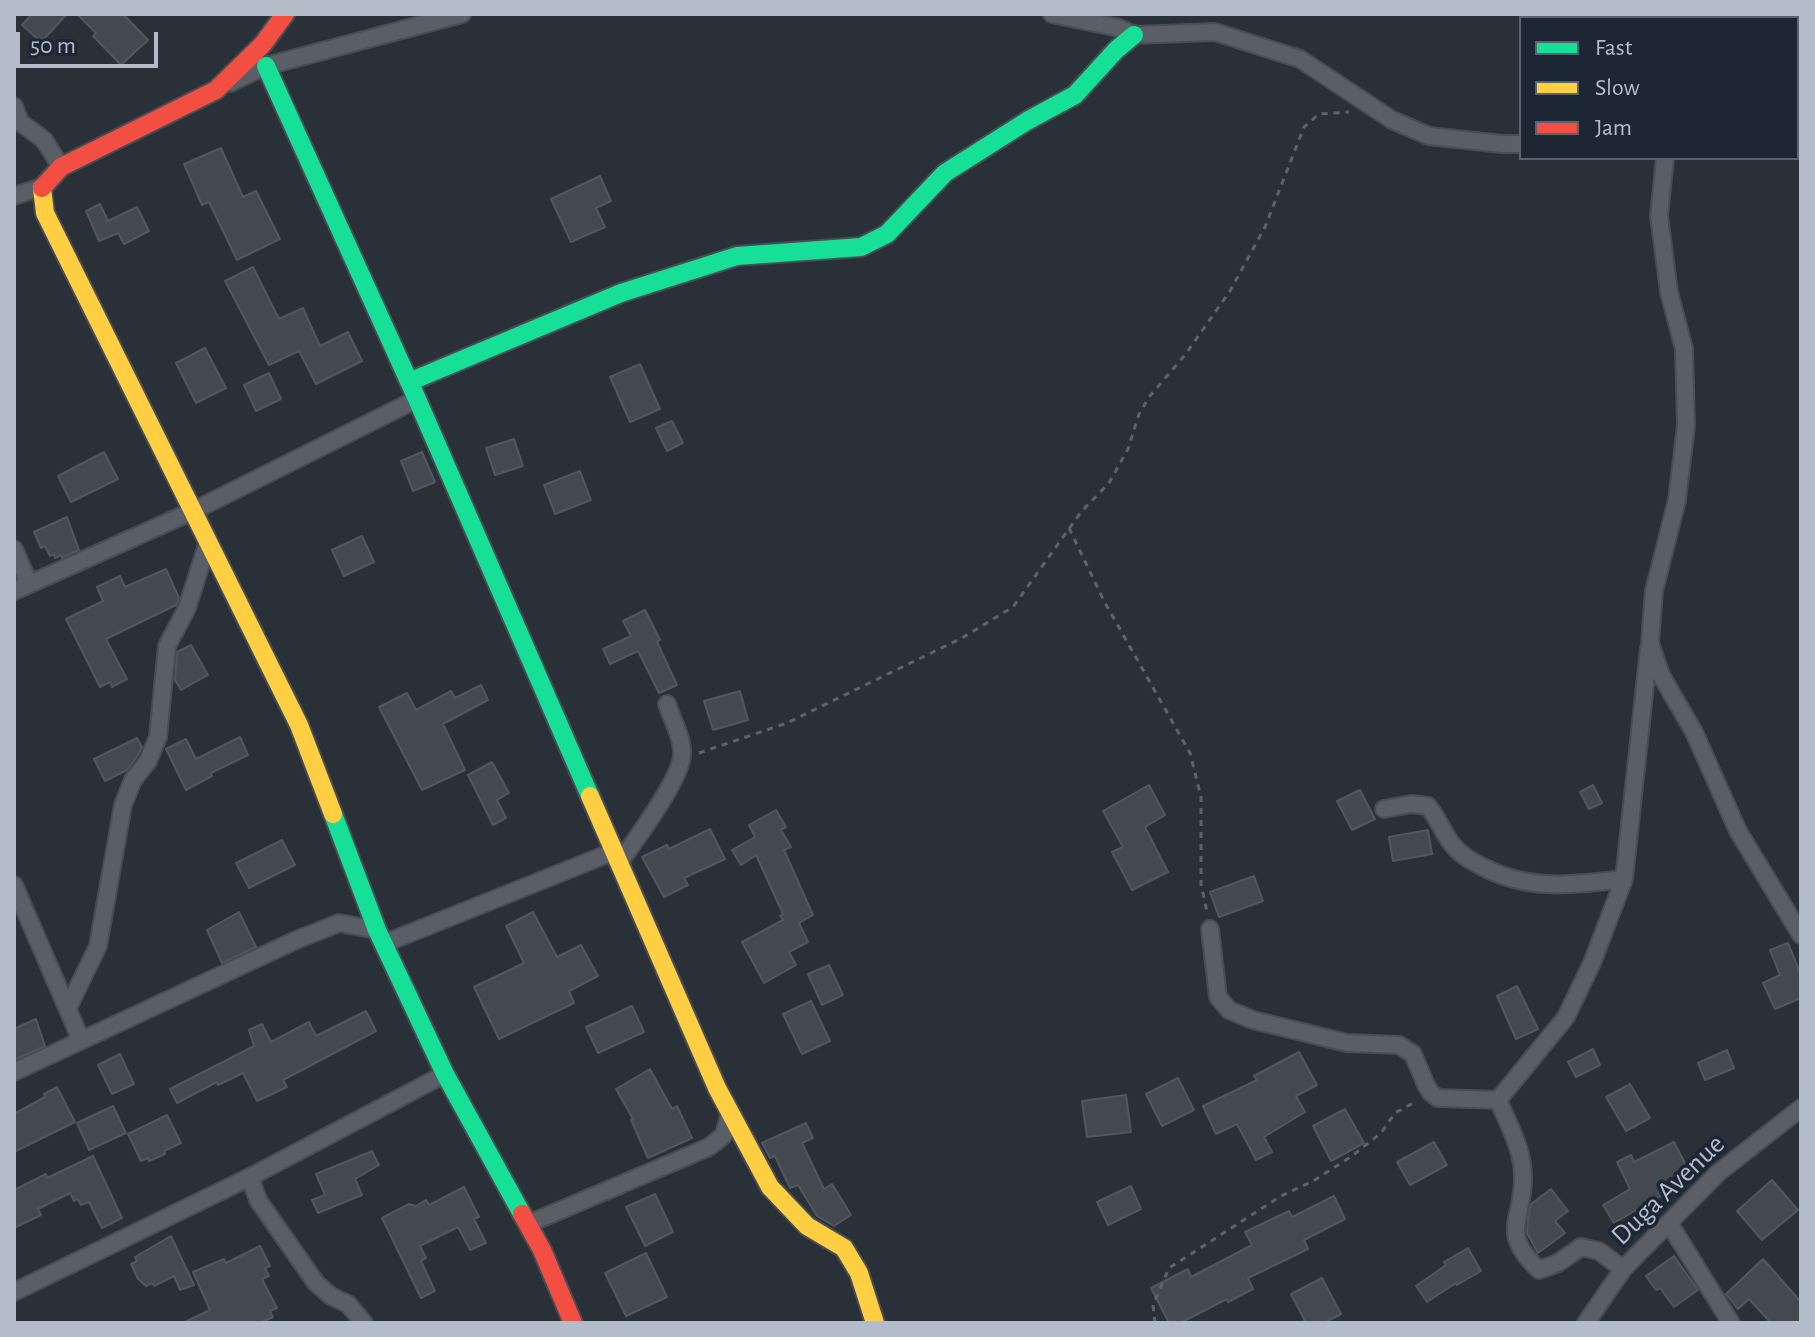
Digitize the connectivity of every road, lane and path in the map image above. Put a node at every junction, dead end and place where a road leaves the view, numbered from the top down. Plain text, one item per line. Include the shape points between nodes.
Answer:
1 (285, 14) edge
2 (462, 14) edge
3 (1052, 14) edge
4 (1134, 35) junction
5 (266, 66) junction
6 (216, 90) junction
7 (14, 106) edge
8 (1353, 112) dead end
9 (1519, 144) edge
10 (1665, 160) edge
11 (61, 167) junction
12 (42, 187) junction
13 (14, 196) edge
14 (413, 390) junction
15 (193, 511) junction
16 (1069, 528) junction
17 (208, 542) junction
18 (14, 549) edge
19 (22, 587) edge
20 (1650, 643) junction
21 (667, 704) dead end
22 (681, 765) junction
23 (1384, 809) dead end
24 (618, 856) junction
25 (1624, 879) junction
26 (14, 885) edge
27 (1210, 929) joint
28 (1801, 935) edge
29 (380, 937) junction
30 (68, 1008) junction
31 (81, 1040) junction
32 (14, 1072) edge
33 (445, 1074) junction
34 (1431, 1093) junction
35 (1498, 1100) junction
36 (1801, 1108) edge
37 (730, 1112) junction
38 (250, 1177) junction
39 (1669, 1223) junction
40 (528, 1224) junction
41 (1623, 1269) junction
42 (14, 1292) edge
43 (364, 1323) edge
44 (573, 1323) edge
45 (875, 1323) edge
46 (1155, 1323) edge
47 (1586, 1323) edge
48 (1731, 1323) edge

1 - 6 street
2 - 5 street
3 - 4 street
4 - 9 street via 1215,32 1300,59 1392,120 1429,136
4 - 14 street via 1075,95 945,173 887,234 861,247 737,256 621,293
5 - 6 street
5 - 14 street
6 - 11 street
7 - 11 street via 20,122 44,140
8 - 16 path via 1319,114 1304,127 1265,227 1230,291 1149,397 1109,483
10 - 20 street via 1659,216 1669,292 1684,349 1686,426 1677,500 1654,591
11 - 12 street
12 - 13 street
12 - 15 street via 45,213
14 - 15 street
14 - 24 street
15 - 17 street
15 - 19 street
16 - 22 path via 1013,607 832,702 787,723 704,749
16 - 27 path via 1190,753 1201,797 1201,884
17 - 29 street via 299,725
17 - 30 street via 187,608 167,646 158,737 123,805 98,946
18 - 19 street
20 - 25 street
20 - 28 street via 1738,831
21 - 22 street via 683,750
22 - 24 street via 644,827
23 - 25 street via 1428,806 1467,859 1498,875 1557,886
24 - 29 street
24 - 37 street
25 - 35 street via 1566,1017
26 - 30 street
27 - 34 street via 1218,997 1229,1010 1347,1043 1399,1045 1413,1054
29 - 31 street via 339,923
29 - 33 street
30 - 31 street
31 - 32 street
33 - 38 street
33 - 40 street
34 - 35 street via 1438,1098
34 - 46 path via 1395,1113 1381,1133 1352,1156 1169,1268 1153,1305
35 - 41 street via 1520,1151 1524,1180 1515,1234 1527,1259 1539,1270 1581,1247 1599,1251
36 - 39 street, Duga Avenue via 1718,1173
37 - 40 street via 724,1135 709,1147
37 - 45 street via 770,1187 807,1226 844,1248 859,1273
38 - 42 street
38 - 43 street via 258,1200 316,1283 348,1304
39 - 41 street, Duga Avenue
39 - 48 street
40 - 44 street
41 - 47 street, Duga Avenue

